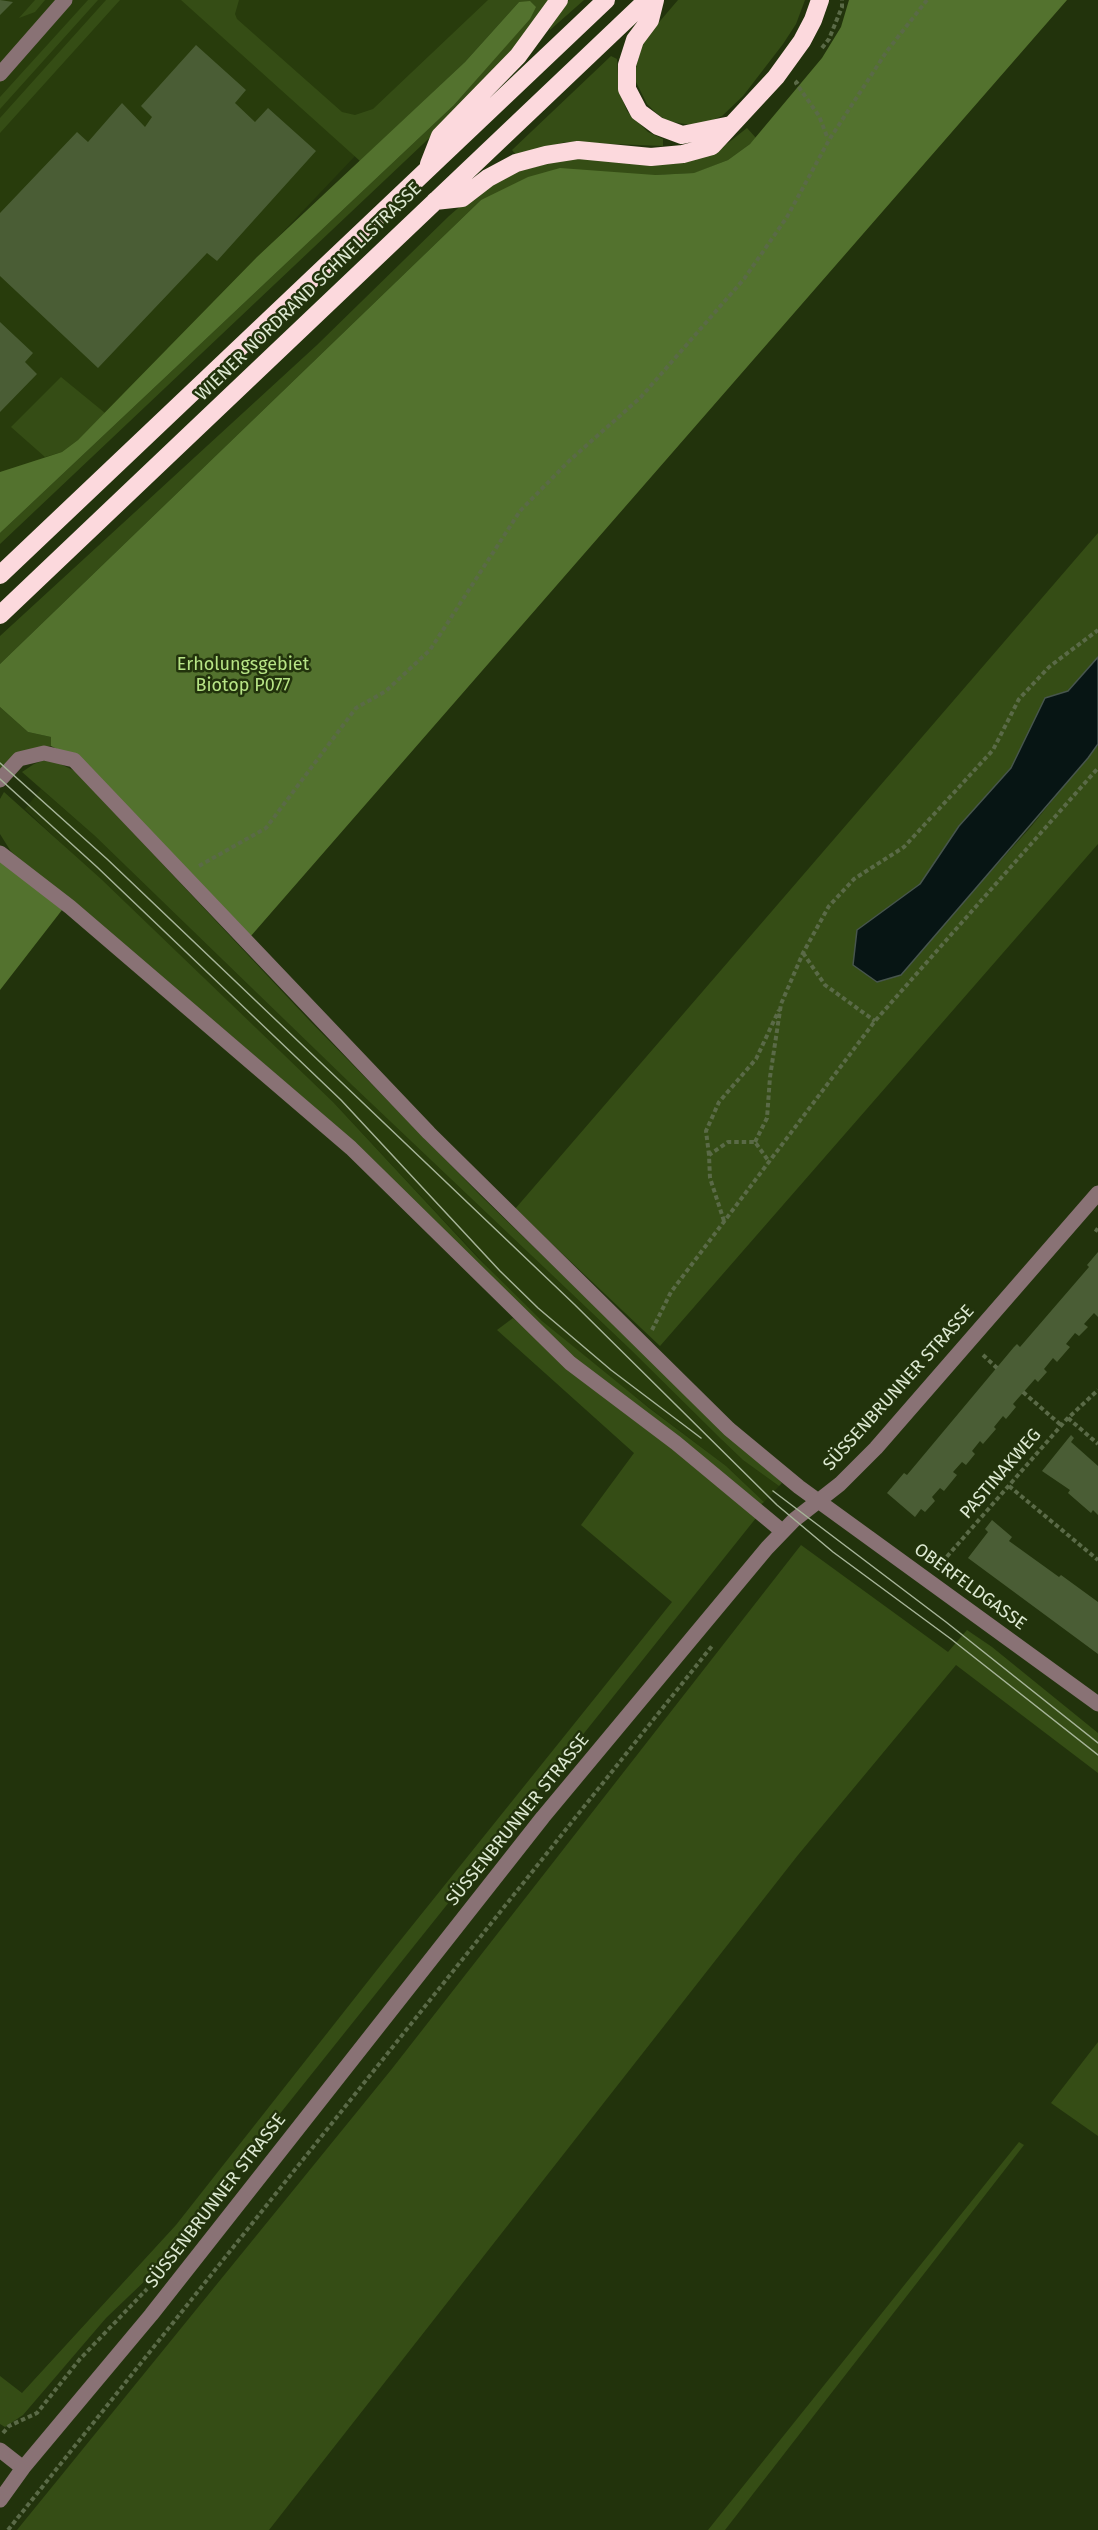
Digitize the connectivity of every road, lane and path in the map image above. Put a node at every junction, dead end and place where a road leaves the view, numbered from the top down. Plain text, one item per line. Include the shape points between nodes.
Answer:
1 (65, 0) edge
2 (559, 0) edge
3 (606, 0) edge
4 (646, 0) edge
5 (655, 0) edge
6 (820, 0) edge
7 (927, 0) edge
8 (0, 74) edge
9 (796, 83) dead end
10 (733, 124) junction
11 (829, 140) junction
12 (428, 169) junction
13 (435, 201) junction
14 (0, 575) edge
15 (0, 615) edge
16 (1098, 630) edge
17 (1098, 768) edge
18 (0, 780) edge
19 (0, 853) edge
20 (183, 874) junction
21 (803, 953) junction
22 (781, 1004) junction
23 (875, 1021) junction
24 (755, 1142) junction
25 (709, 1155) junction
26 (770, 1163) junction
27 (1098, 1193) edge
28 (724, 1221) junction
29 (645, 1347) junction
30 (983, 1355) dead end
31 (997, 1368) dead end
32 (1098, 1390) edge
33 (1023, 1392) dead end
34 (1068, 1418) junction
35 (1062, 1425) junction
36 (1098, 1444) edge
37 (1009, 1486) junction
38 (819, 1501) junction
39 (782, 1531) junction
40 (1098, 1560) edge
41 (926, 1579) junction
42 (716, 1640) dead end
43 (1098, 1704) edge
44 (0, 2450) edge
45 (23, 2468) junction
46 (0, 2500) edge
47 (15, 2507) dead end
48 (22, 2511) junction
49 (8, 2530) edge

1 - 8 street
2 - 12 highway via 518,56 440,135
3 - 12 highway, WIENER NORDRAND SCHNELLSTRASSE
4 - 13 highway, WIENER NORDRAND SCHNELLSTRASSE
5 - 10 highway via 650,20 635,40 627,65 627,89 639,111 658,126 682,135
6 - 10 highway via 802,41 776,77
7 - 11 path via 887,51
9 - 11 path via 819,116
10 - 13 highway via 712,146 683,154 651,156 578,150 546,155 516,163 462,198
11 - 20 path via 787,217 744,279 641,397 520,511 430,650 386,691 356,708 266,828
12 - 14 highway, WIENER NORDRAND SCHNELLSTRASSE
13 - 15 highway, WIENER NORDRAND SCHNELLSTRASSE
16 - 21 path via 1048,667 1019,699 993,750 904,847 854,879 830,906
17 - 23 path
18 - 20 street, OBERFELDGASSE via 18,759 44,753 74,760
19 - 39 street via 70,907 351,1148 570,1363 676,1443
20 - 29 street, OBERFELDGASSE via 429,1133
21 - 22 path
21 - 23 path via 825,985
22 - 24 path via 767,1118
22 - 25 path via 756,1059 719,1102 706,1131
23 - 26 path
24 - 25 path via 728,1142
24 - 26 path
25 - 28 path via 710,1178
26 - 28 path
27 - 38 street, SÜSSENBRUNNER STRASSE via 876,1448
28 - 29 path via 671,1292
29 - 38 street, OBERFELDGASSE via 729,1429
30 - 31 path
32 - 34 path, PASTINAKWEG
33 - 35 path
34 - 35 path, PASTINAKWEG
34 - 36 path
35 - 37 path, PASTINAKWEG
37 - 40 path
37 - 41 path, PASTINAKWEG
38 - 39 street, SÜSSENBRUNNER STRASSE
38 - 41 street, OBERFELDGASSE
39 - 45 street, SÜSSENBRUNNER STRASSE via 543,1817 151,2315
41 - 43 street, OBERFELDGASSE
42 - 48 path
44 - 45 street
45 - 46 street, SÜSSENBRUNNER STRASSE
47 - 48 path
48 - 49 path

